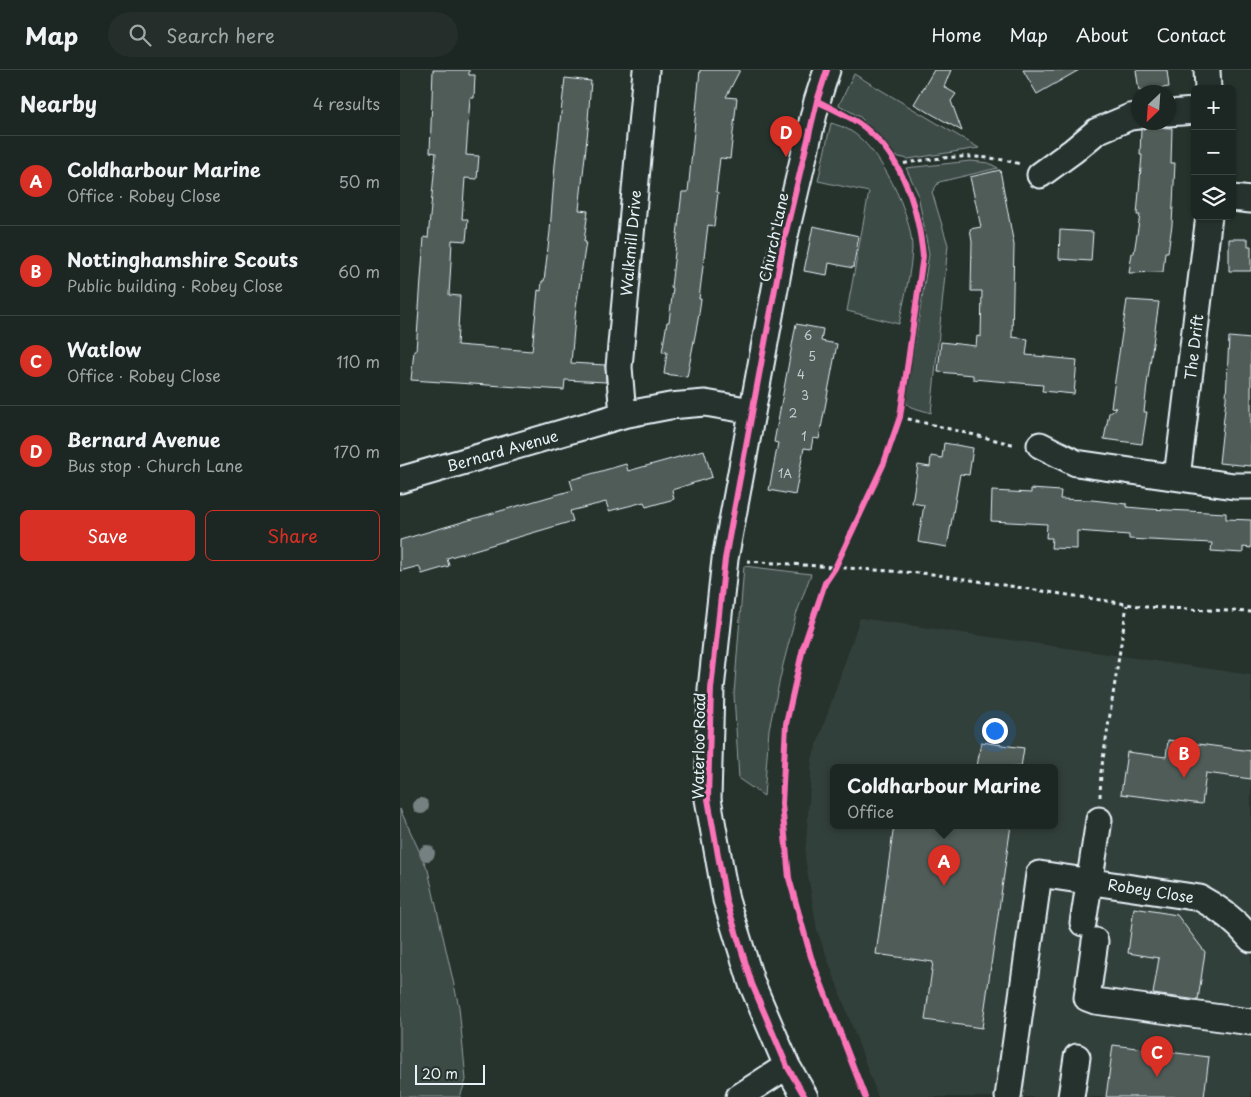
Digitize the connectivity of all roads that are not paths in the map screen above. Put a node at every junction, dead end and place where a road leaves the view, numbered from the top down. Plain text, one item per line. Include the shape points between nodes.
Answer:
1 (646, 70) edge
2 (827, 70) edge
3 (1206, 70) edge
4 (1208, 85) edge
5 (1191, 111) edge
6 (1176, 112) edge
7 (1131, 117) edge
8 (1040, 175) road end
9 (1236, 198) edge
10 (1251, 200) edge
11 (1209, 220) edge
12 (752, 411) junction
13 (624, 415) junction
14 (1040, 446) road end
15 (1177, 477) junction
16 (400, 480) edge
17 (1251, 486) edge
18 (1099, 820) road end
19 (1089, 881) junction
20 (1246, 924) edge
21 (1251, 1022) edge
22 (1077, 1058) dead end
23 (788, 1066) junction
24 (739, 1097) edge
25 (805, 1097) edge
26 (1008, 1097) edge
27 (1071, 1097) edge

1 - 13 street, Walkmill Drive via 618,367
2 - 12 street, Church Lane via 784,240
3 - 4 street
5 - 6 street
7 - 8 street via 1097,131
9 - 10 street
11 - 15 street, The Drift
12 - 13 street, Bernard Avenue via 705,403
12 - 23 street, Waterloo Road via 725,559 711,689 708,799 726,900 752,984
13 - 16 street, Bernard Avenue
14 - 15 street via 1076,463
15 - 17 street
18 - 19 street, Robey Close
19 - 20 street, Robey Close via 1200,898
19 - 21 street, Robey Close via 1087,998
19 - 26 street via 1039,874
22 - 27 street
23 - 24 street
23 - 25 street, Waterloo Road

